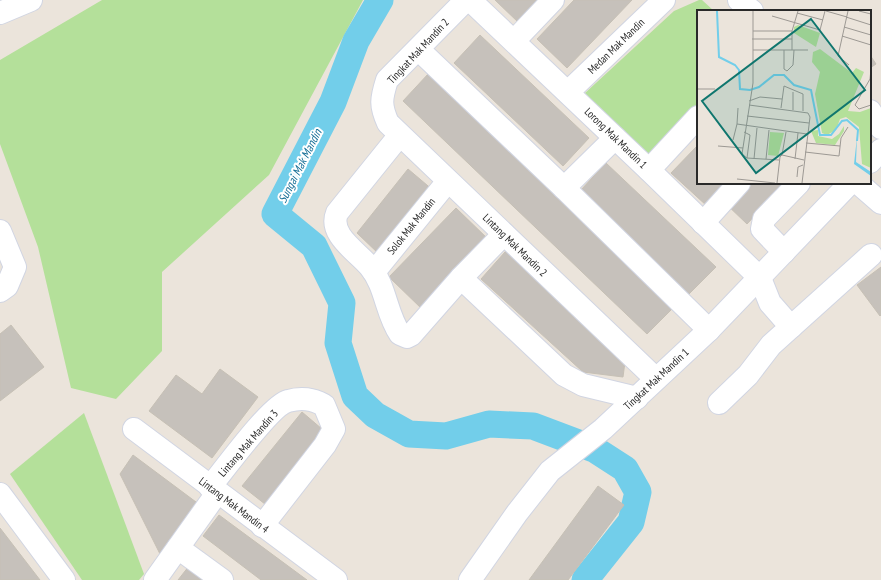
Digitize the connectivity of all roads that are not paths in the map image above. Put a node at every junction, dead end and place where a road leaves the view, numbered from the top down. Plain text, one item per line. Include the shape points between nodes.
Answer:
1 (31, 0) edge
2 (468, 0) edge
3 (553, 0) edge
4 (664, 0) edge
5 (739, 0) edge
6 (751, 10) edge
7 (0, 13) edge
8 (514, 41) junction
9 (418, 49) junction
10 (568, 92) junction
11 (381, 107) joint
12 (871, 113) edge
13 (697, 118) edge
14 (881, 128) edge
15 (399, 136) junction
16 (615, 138) junction
17 (881, 150) edge
18 (871, 161) edge
19 (649, 170) junction
20 (448, 180) junction
21 (738, 184) edge
22 (798, 184) edge
23 (849, 184) edge
24 (859, 184) edge
25 (564, 188) junction
26 (881, 203) edge
27 (703, 223) junction
28 (0, 231) edge
29 (504, 234) junction
30 (784, 252) junction
31 (871, 255) dead end
32 (374, 272) junction
33 (461, 278) junction
34 (760, 278) junction
35 (0, 291) edge
36 (791, 327) junction
37 (709, 330) junction
38 (656, 379) junction
39 (637, 398) junction
40 (719, 403) dead end
41 (134, 429) dead end
42 (214, 490) junction
43 (0, 494) edge
44 (262, 526) junction
45 (178, 548) junction
46 (64, 580) edge
47 (155, 580) edge
48 (222, 580) edge
49 (336, 580) edge
50 (470, 580) edge

1 - 7 street
2 - 8 street, Lorong Mak Mandin 1
2 - 9 street, Tingkat Mak Mandin 2
3 - 8 street
4 - 10 street, Medan Mak Mandin
5 - 6 street
8 - 10 street, Lorong Mak Mandin 1
9 - 11 street, Tingkat Mak Mandin 2 via 387,80
9 - 25 street
10 - 16 street, Lorong Mak Mandin 1
11 - 15 street, Lintang Mak Mandin 2 via 388,123
12 - 14 street
13 - 19 street
15 - 20 street, Lintang Mak Mandin 2
15 - 32 street via 335,219 339,235
16 - 19 street, Lorong Mak Mandin 1
16 - 25 street
17 - 18 street
19 - 27 street, Lorong Mak Mandin 1
20 - 29 street, Lintang Mak Mandin 2
20 - 32 street, Solok Mak Mandin
21 - 27 street
22 - 30 street via 764,219 762,230
23 - 30 street, Tingkat Mak Mandin 1
24 - 26 street
25 - 37 street
27 - 34 street, Lorong Mak Mandin 1
28 - 35 street via 15,267 7,286
29 - 33 street
29 - 38 street, Lintang Mak Mandin 2
30 - 34 street, Tingkat Mak Mandin 1
31 - 36 street
32 - 33 street via 396,329 407,337
33 - 39 street via 564,375 583,385
34 - 36 street via 770,303
34 - 37 street, Tingkat Mak Mandin 1
36 - 40 street via 771,345 748,376
37 - 38 street, Tingkat Mak Mandin 1
38 - 39 street, Tingkat Mak Mandin 1
39 - 50 street, Tingkat Mak Mandin 1 via 550,471
41 - 42 street, Lintang Mak Mandin 4
42 - 44 street, Lintang Mak Mandin 4
42 - 44 street, Lintang Mak Mandin 3 via 272,412 287,401 311,398 324,405 334,429 325,445
42 - 45 street, Lintang Mak Mandin 3
43 - 46 street
44 - 49 street, Lintang Mak Mandin 4
45 - 47 street, Lintang Mak Mandin 3
45 - 48 street

